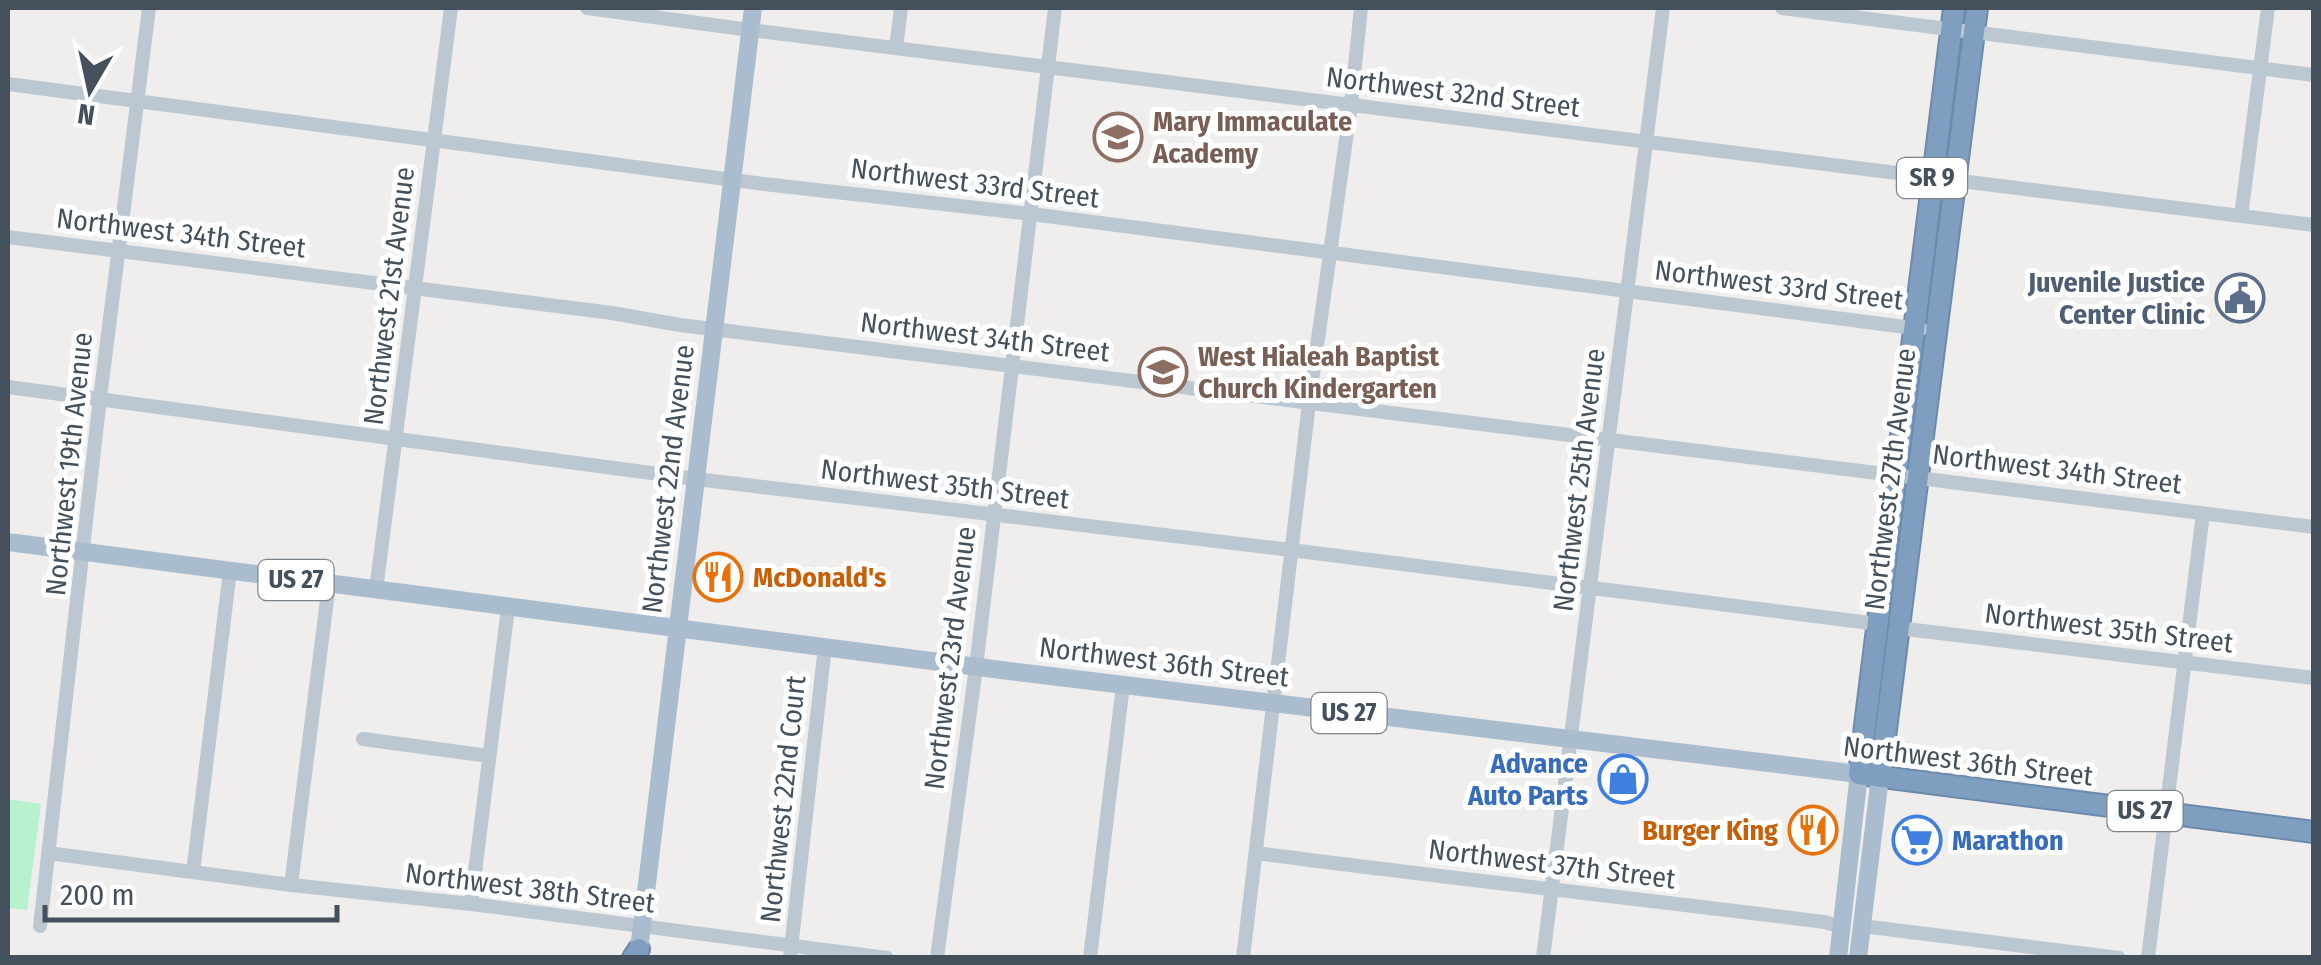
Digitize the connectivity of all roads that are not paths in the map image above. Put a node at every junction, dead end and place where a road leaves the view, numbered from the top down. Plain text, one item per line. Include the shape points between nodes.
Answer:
1 (148, 8) edge
2 (450, 8) edge
3 (587, 8) edge
4 (754, 8) edge
5 (901, 8) edge
6 (1055, 8) edge
7 (1361, 8) edge
8 (1663, 8) edge
9 (1782, 8) edge
10 (1977, 8) edge
11 (2268, 8) edge
12 (603, 9) edge
13 (1953, 18) edge
14 (750, 30) junction
15 (1974, 32) junction
16 (896, 48) junction
17 (1048, 66) junction
18 (2260, 68) junction
19 (2314, 75) edge
20 (8, 84) edge
21 (137, 100) junction
22 (1350, 104) junction
23 (434, 140) junction
24 (1646, 142) junction
25 (1932, 178) junction
26 (732, 179) junction
27 (1955, 180) junction
28 (1031, 214) junction
29 (2241, 216) junction
30 (2314, 224) edge
31 (8, 237) edge
32 (119, 251) junction
33 (1330, 253) junction
34 (415, 287) junction
35 (1628, 290) junction
36 (714, 329) junction
37 (1926, 330) junction
38 (1012, 365) junction
39 (8, 387) edge
40 (100, 398) junction
41 (1309, 402) junction
42 (396, 438) junction
43 (1610, 440) junction
44 (1907, 476) junction
45 (696, 479) junction
46 (2204, 513) junction
47 (993, 515) junction
48 (2314, 527) edge
49 (8, 542) edge
50 (1291, 550) junction
51 (84, 552) junction
52 (230, 571) junction
53 (328, 584) junction
54 (1591, 589) junction
55 (376, 590) junction
56 (508, 608) junction
57 (1885, 619) junction
58 (677, 628) junction
59 (826, 646) junction
60 (2184, 662) junction
61 (976, 667) junction
62 (2314, 678) edge
63 (1123, 685) junction
64 (1274, 704) junction
65 (363, 739) dead end
66 (1571, 740) junction
67 (490, 756) junction
68 (1870, 775) junction
69 (2164, 814) junction
70 (2314, 832) edge
71 (48, 853) junction
72 (1256, 853) junction
73 (193, 872) junction
74 (291, 884) junction
75 (1552, 889) junction
76 (471, 904) junction
77 (40, 926) dead end
78 (1862, 926) junction
79 (642, 927) junction
80 (1842, 927) junction
81 (791, 952) edge
82 (636, 955) edge
83 (887, 958) edge
84 (937, 958) edge
85 (1090, 958) edge
86 (1244, 958) edge
87 (1544, 958) edge
88 (1838, 958) edge
89 (1856, 958) edge
90 (2119, 958) edge
91 (2148, 958) edge

1 - 21 street, Northwest 19th Avenue
2 - 23 street, Northwest 21st Avenue
3 - 12 street, Northwest 32nd Street
4 - 14 main road, Northwest 22nd Avenue
5 - 16 street
6 - 17 street, Northwest 23rd Avenue
7 - 22 street
8 - 24 street, Northwest 25th Avenue
9 - 13 street
10 - 15 highway, Northwest 27th Avenue / SR 9
11 - 18 street
12 - 14 street, Northwest 32nd Street
13 - 15 street
13 - 25 highway, Northwest 27th Avenue / SR 9
14 - 16 street, Northwest 32nd Street
14 - 26 main road, Northwest 22nd Avenue
15 - 18 street
15 - 27 highway, Northwest 27th Avenue / SR 9
16 - 17 street, Northwest 32nd Street
17 - 22 street, Northwest 32nd Street
17 - 28 street, Northwest 23rd Avenue
18 - 19 street
18 - 29 street
20 - 21 street, Northwest 33rd Street
21 - 23 street, Northwest 33rd Street
21 - 32 street, Northwest 19th Avenue
22 - 24 street, Northwest 32nd Street
22 - 33 street
23 - 26 street, Northwest 33rd Street
23 - 34 street, Northwest 21st Avenue
24 - 25 street, Northwest 32nd Street
24 - 35 street, Northwest 25th Avenue
25 - 27 street, Northwest 32nd Street
25 - 37 highway, Northwest 27th Avenue / SR 9
26 - 28 street, Northwest 33rd Street
26 - 36 main road, Northwest 22nd Avenue
27 - 29 street, Northwest 32nd Street
27 - 37 highway, Northwest 27th Avenue / SR 9
28 - 33 street, Northwest 33rd Street
28 - 38 street, Northwest 23rd Avenue
29 - 30 street, Northwest 32nd Street
31 - 32 street, Northwest 34th Street
32 - 34 street, Northwest 34th Street
32 - 40 street, Northwest 19th Avenue
33 - 35 street, Northwest 33rd Street
33 - 41 street
34 - 36 street, Northwest 34th Street
34 - 42 street, Northwest 21st Avenue
35 - 37 street, Northwest 33rd Street
35 - 43 street, Northwest 25th Avenue
36 - 38 street, Northwest 34th Street
36 - 45 main road, Northwest 22nd Avenue
37 - 44 highway, Northwest 27th Avenue / SR 9
38 - 41 street, Northwest 34th Street
38 - 47 street, Northwest 23rd Avenue
39 - 40 street, Northwest 35th Street
40 - 42 street, Northwest 35th Street
40 - 51 street, Northwest 19th Avenue
41 - 43 street, Northwest 34th Street
41 - 50 street
42 - 45 street, Northwest 35th Street
42 - 55 street, Northwest 21st Avenue
43 - 44 street, Northwest 34th Street
43 - 54 street, Northwest 25th Avenue
44 - 46 street, Northwest 34th Street
44 - 57 highway, Northwest 27th Avenue / SR 9
45 - 47 street, Northwest 35th Street
45 - 58 main road, Northwest 22nd Avenue
46 - 48 street, Northwest 34th Street
46 - 60 street
47 - 50 street, Northwest 35th Street
47 - 61 street, Northwest 23rd Avenue
49 - 51 main road, Northwest 36th Street / US 27
50 - 54 street, Northwest 35th Street
50 - 64 street
51 - 52 main road, Northwest 36th Street / US 27
51 - 71 street, Northwest 19th Avenue
52 - 53 main road, Northwest 36th Street / US 27
52 - 73 street
53 - 55 main road, Northwest 36th Street / US 27
53 - 74 street
54 - 57 street, Northwest 35th Street
54 - 66 street, Northwest 25th Avenue
55 - 56 main road, Northwest 36th Street / US 27
56 - 58 main road, Northwest 36th Street / US 27
56 - 67 street
57 - 60 street, Northwest 35th Street
57 - 68 highway, Northwest 27th Avenue / SR 9
58 - 59 main road, Northwest 36th Street / US 27
58 - 79 main road, Northwest 22nd Avenue
59 - 61 main road, Northwest 36th Street / US 27
59 - 81 street, Northwest 22nd Court
60 - 62 street, Northwest 35th Street
60 - 69 street
61 - 63 main road, Northwest 36th Street / US 27
61 - 84 street, Northwest 23rd Avenue
63 - 64 main road, Northwest 36th Street / US 27
63 - 85 street
64 - 66 main road, Northwest 36th Street / US 27
64 - 72 street
65 - 67 street
66 - 68 main road, Northwest 36th Street / US 27
66 - 75 street, Northwest 25th Avenue
67 - 76 street
68 - 69 highway, Northwest 36th Street / US 27
68 - 78 main road, Northwest 27th Avenue / SR 9
68 - 80 main road, Northwest 27th Avenue / SR 9
69 - 70 highway, Northwest 36th Street / US 27
69 - 91 street
71 - 73 street, Northwest 38th Street
71 - 77 street, Northwest 19th Avenue
72 - 75 street, Northwest 37th Street
72 - 86 street
73 - 74 street, Northwest 38th Street
74 - 76 street, Northwest 38th Street
75 - 80 street, Northwest 37th Street
75 - 87 street, Northwest 25th Avenue
76 - 79 street, Northwest 38th Street
78 - 89 main road, Northwest 27th Avenue / SR 9
78 - 90 street
79 - 81 street, Northwest 38th Street
79 - 82 main road, Northwest 22nd Avenue
80 - 88 main road, Northwest 27th Avenue / SR 9
80 - 89 main road
81 - 83 street, Northwest 38th Street

